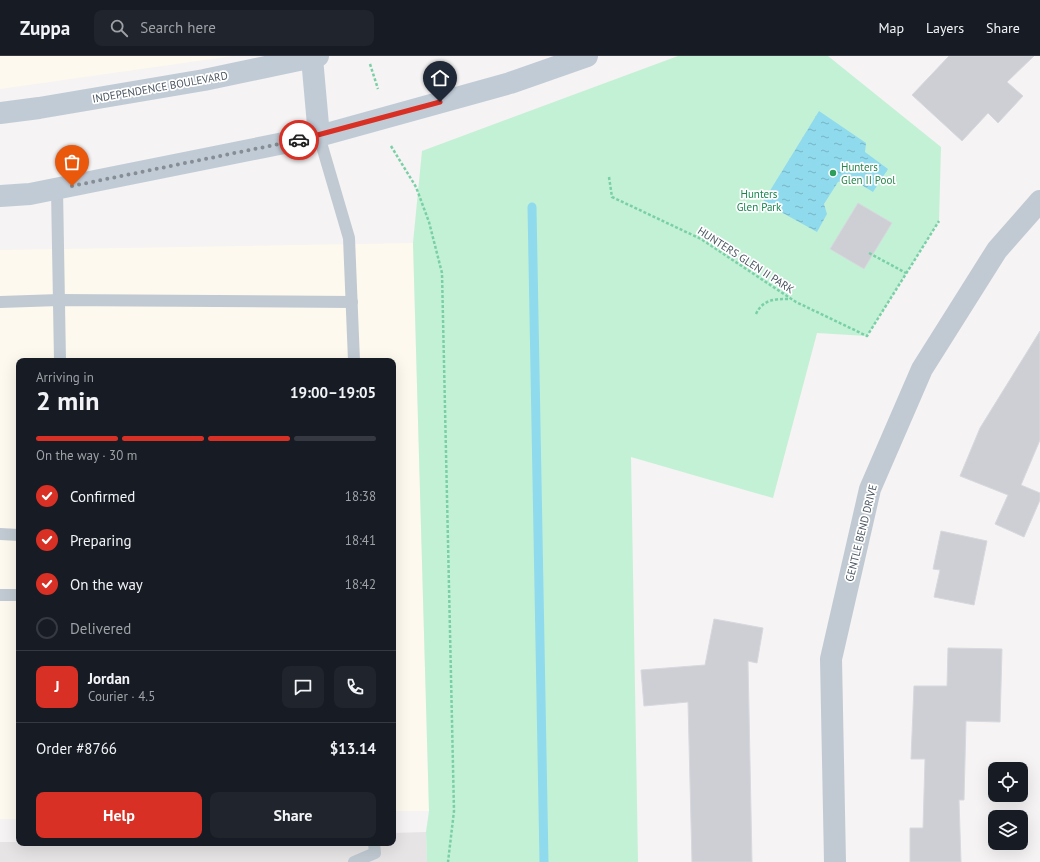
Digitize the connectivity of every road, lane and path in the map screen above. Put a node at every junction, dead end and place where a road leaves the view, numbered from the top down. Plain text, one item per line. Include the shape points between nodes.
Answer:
1 (587, 56) edge
2 (314, 57) edge
3 (370, 64) dead end
4 (378, 89) dead end
5 (0, 113) edge
6 (319, 136) junction
7 (392, 146) dead end
8 (609, 177) dead end
9 (57, 189) junction
10 (0, 196) edge
11 (1040, 201) edge
12 (939, 221) dead end
13 (869, 252) dead end
14 (906, 273) junction
15 (790, 298) junction
16 (59, 300) junction
17 (0, 302) edge
18 (352, 302) junction
19 (756, 314) dead end
20 (60, 358) edge
21 (354, 358) edge
22 (0, 534) edge
23 (16, 535) edge
24 (16, 595) edge
25 (0, 596) edge
26 (374, 846) edge
27 (354, 862) edge
28 (448, 862) edge
29 (835, 862) edge

1 - 6 main road via 510,83
2 - 5 main road, INDEPENDENCE BOULEVARD via 204,80
2 - 6 main road
3 - 4 path
6 - 9 main road
6 - 18 lane via 349,238
7 - 28 path via 416,187 429,222 442,273 454,811
8 - 15 path, HUNTERS GLEN II PARK via 612,197 701,239
9 - 10 main road
9 - 16 lane
11 - 29 street, GENTLE BEND DRIVE via 997,250 922,369 870,489 831,659
12 - 14 path
13 - 14 path
14 - 15 path, HUNTERS GLEN II PARK via 867,336
15 - 19 path via 771,299 759,308
16 - 17 lane
16 - 18 lane
16 - 20 lane
18 - 21 lane
22 - 23 lane
24 - 25 lane
26 - 27 lane via 374,853

